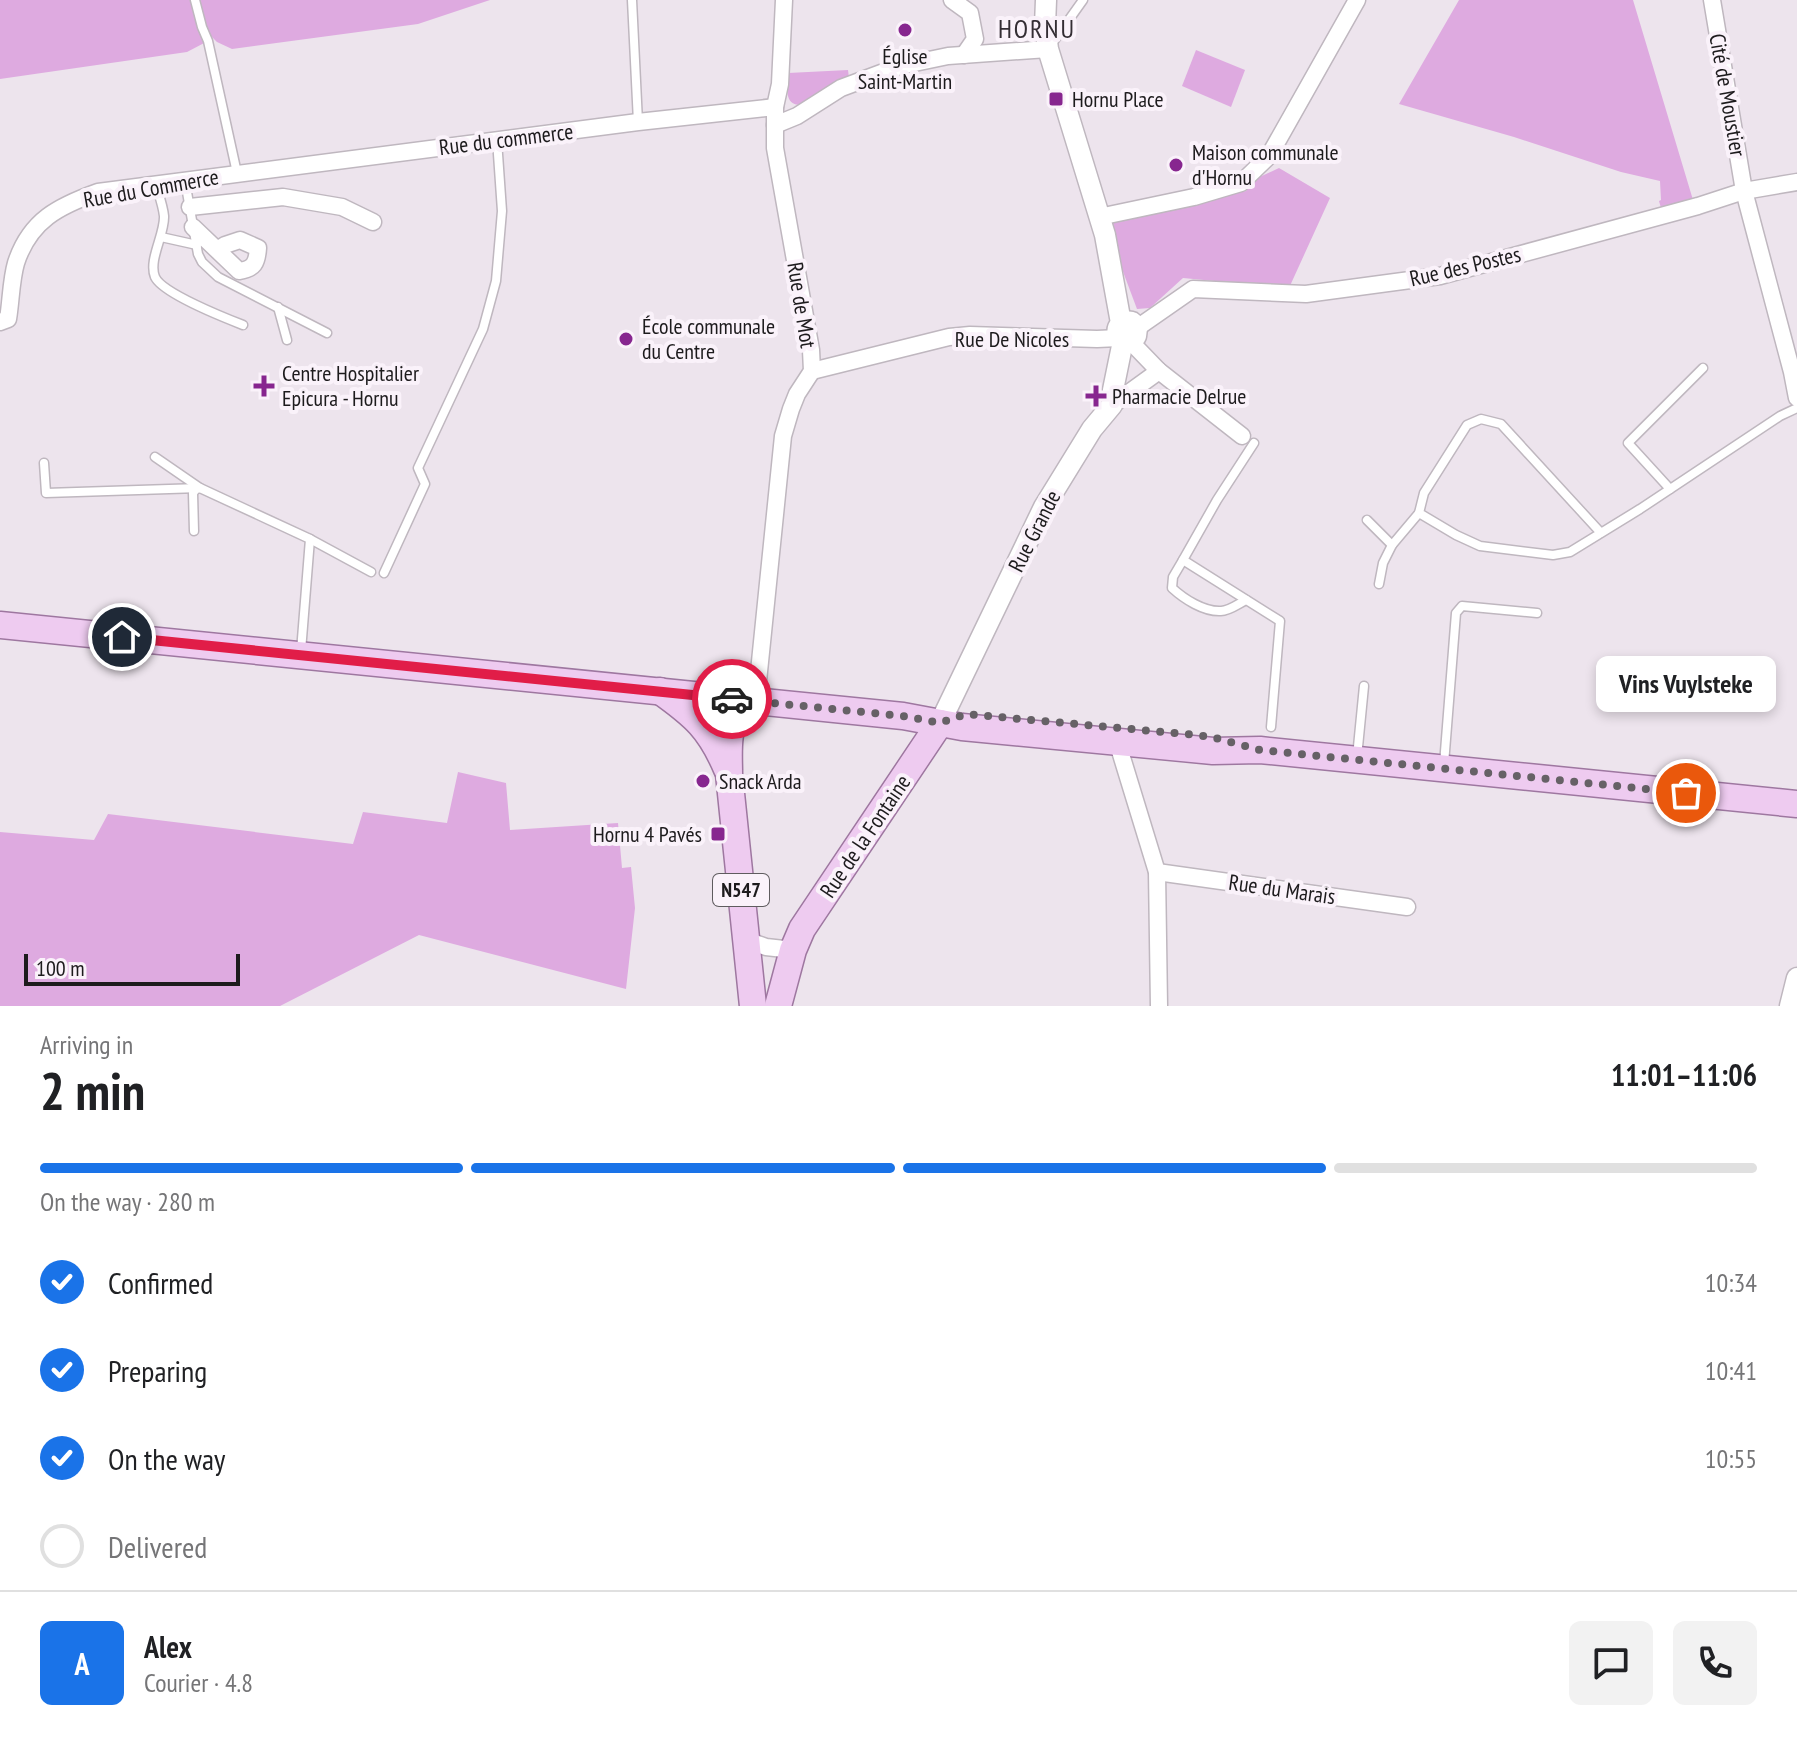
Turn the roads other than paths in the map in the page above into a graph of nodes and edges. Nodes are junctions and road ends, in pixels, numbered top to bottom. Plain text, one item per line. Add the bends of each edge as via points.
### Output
1 (195, 0) edge
2 (632, 0) edge
3 (784, 0) edge
4 (952, 0) edge
5 (1046, 0) edge
6 (1083, 0) edge
7 (1357, 0) edge
8 (1712, 0) edge
9 (1048, 49) junction
10 (964, 55) junction
11 (775, 107) junction
12 (638, 122) junction
13 (775, 125) junction
14 (497, 140) junction
15 (237, 173) junction
16 (185, 180) junction
17 (1797, 182) edge
18 (155, 184) junction
19 (1744, 191) junction
20 (190, 207) junction
21 (1099, 217) junction
22 (373, 222) dead end
23 (193, 227) junction
24 (161, 237) junction
25 (197, 245) junction
26 (217, 250) dead end
27 (278, 307) junction
28 (0, 322) edge
29 (243, 325) dead end
30 (327, 333) dead end
31 (1126, 334) junction
32 (287, 340) dead end
33 (1703, 368) dead end
34 (812, 371) junction
35 (1159, 371) junction
36 (1797, 398) edge
37 (1112, 405) junction
38 (1797, 408) edge
39 (1248, 439) joint
40 (155, 457) dead end
41 (44, 463) dead end
42 (200, 488) junction
43 (1670, 489) junction
44 (1419, 513) junction
45 (1367, 520) dead end
46 (194, 531) dead end
47 (1601, 533) junction
48 (310, 539) junction
49 (1392, 545) junction
50 (1183, 560) junction
51 (371, 572) dead end
52 (384, 573) dead end
53 (1379, 584) dead end
54 (1246, 600) junction
55 (1537, 613) dead end
56 (0, 625) edge
57 (300, 655) junction
58 (1364, 686) dead end
59 (660, 691) junction
60 (756, 701) junction
61 (940, 723) junction
62 (1180, 734) junction
63 (1266, 739) junction
64 (1119, 742) junction
65 (1357, 760) junction
66 (1444, 769) junction
67 (729, 774) junction
68 (1797, 804) edge
69 (1157, 872) junction
70 (1407, 907) dead end
71 (746, 940) junction
72 (793, 950) junction
73 (1797, 978) edge
74 (753, 1006) edge
75 (778, 1006) edge
76 (1159, 1006) edge
77 (1790, 1006) edge

1 - 15 lane
2 - 12 lane
3 - 11 street, Rue de Mot
4 - 10 street via 970,13 975,39
5 - 9 street, Rue Grande
6 - 9 lane
7 - 21 street via 1269,156 1241,183
8 - 19 street, Cité de Moustier
9 - 10 street
9 - 21 street, Rue Grande
10 - 13 street via 900,66 841,88
11 - 12 street, Rue du commerce
11 - 13 street, Rue de Mot
12 - 14 street, Rue du commerce
13 - 34 street, Rue de Mot
14 - 15 street, Rue du commerce
14 - 52 lane via 502,211 496,281 483,329 418,468 425,484
15 - 16 street, Rue du Commerce
16 - 18 street, Rue du Commerce
16 - 20 lane
17 - 19 street, Rue des Postes
18 - 24 lane via 164,217
18 - 28 street, Rue du Commerce via 98,192 65,204 37,224 16,263 8,319
19 - 31 street, Rue des Postes via 1440,276 1306,294 1193,289
19 - 36 street, Cité de Moustier
20 - 22 street via 283,197 342,207
20 - 23 lane
21 - 31 street, Rue Grande
23 - 25 lane
23 - 26 street
24 - 25 lane
24 - 29 lane via 155,278 165,288
25 - 27 lane via 202,262 218,277
27 - 30 lane
27 - 32 lane
31 - 34 street, Rue De Nicoles via 1097,339 949,337
31 - 35 street
31 - 37 street, Rue Grande
33 - 43 lane via 1628,443
34 - 60 street, Rue de Mot via 797,394 783,436
35 - 37 street
35 - 39 street
37 - 61 street, Rue Grande via 1044,507
38 - 43 lane
39 - 50 lane
40 - 42 lane
41 - 42 lane via 46,493
42 - 46 lane via 193,493
42 - 48 lane
43 - 47 lane
44 - 47 lane via 1480,546 1553,555 1570,552
44 - 47 lane via 1424,493 1467,425 1481,419 1501,424
44 - 49 lane
45 - 49 lane
48 - 51 lane
48 - 57 lane
49 - 53 lane
50 - 54 lane
50 - 54 lane via 1173,577 1172,588 1179,594 1223,612
54 - 63 lane via 1280,621
55 - 66 lane via 1462,606 1456,613
56 - 57 main road
57 - 59 main road
58 - 65 lane
59 - 60 main road
59 - 67 main road via 703,725
60 - 61 main road
60 - 67 main road via 733,725
61 - 62 main road via 966,714
61 - 64 main road
61 - 72 main road, Rue de la Fontaine
62 - 63 main road
62 - 64 street
63 - 64 main road via 1213,751
63 - 65 main road
64 - 69 street
65 - 66 main road
66 - 68 main road
67 - 71 main road, N547
69 - 70 street, Rue du Marais
69 - 76 street
71 - 72 street
71 - 74 main road, N547
72 - 75 main road, Rue de la Fontaine
73 - 77 street

